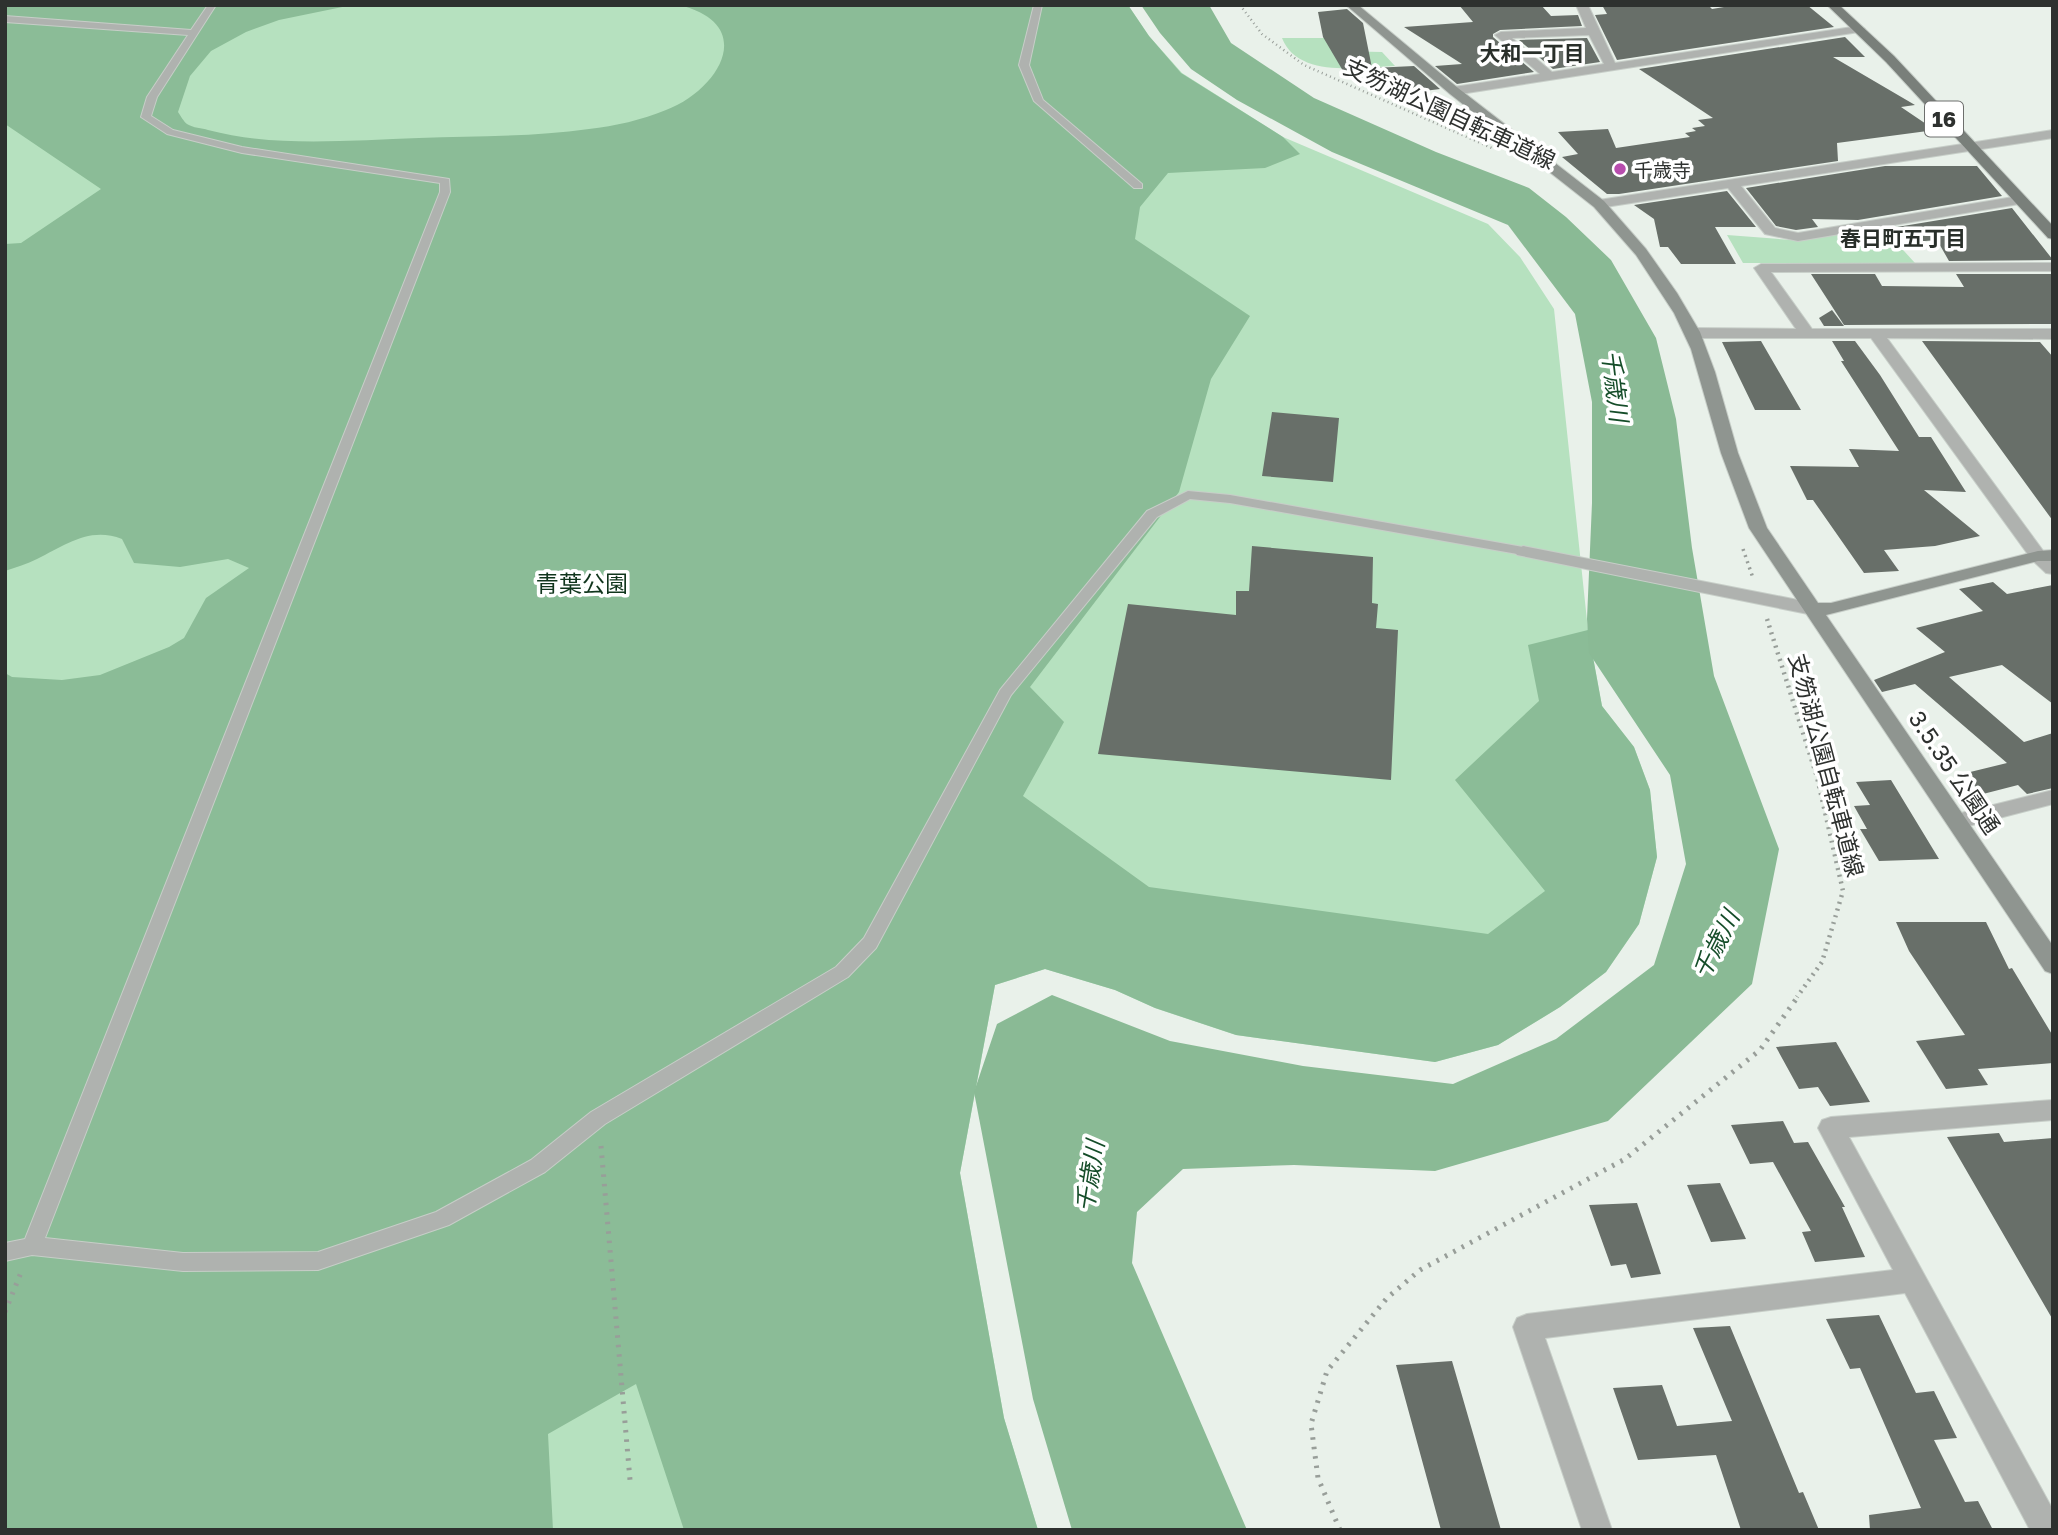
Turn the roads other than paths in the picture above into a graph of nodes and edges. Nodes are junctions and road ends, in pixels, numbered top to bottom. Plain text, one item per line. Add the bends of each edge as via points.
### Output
1 (212, 5) edge
2 (1038, 5) edge
3 (1351, 5) edge
4 (1583, 5) edge
5 (1832, 5) edge
6 (5, 19) edge
7 (1858, 29) junction
8 (1593, 31) junction
9 (193, 33) junction
10 (1613, 67) junction
11 (1550, 76) junction
12 (1454, 91) junction
13 (2053, 134) edge
14 (1968, 147) junction
15 (1732, 184) junction
16 (1139, 186) dead end
17 (2019, 200) junction
18 (1599, 204) junction
19 (2053, 235) edge
20 (2053, 267) edge
21 (1692, 333) junction
22 (1807, 333) junction
23 (1875, 333) junction
24 (2053, 334) edge
25 (1523, 551) joint
26 (2045, 556) edge
27 (2053, 569) edge
28 (1813, 609) junction
29 (2053, 796) edge
30 (1956, 821) junction
31 (2053, 965) edge
32 (2053, 1110) edge
33 (32, 1247) junction
34 (5, 1252) edge
35 (1912, 1280) junction
36 (1597, 1530) edge
37 (2047, 1530) edge

1 - 9 lane
2 - 16 lane via 1024,65 1039,101
3 - 12 street, 3.5.35 公園通
4 - 8 street
5 - 7 main road, 16
6 - 9 lane
7 - 10 street
7 - 14 main road, 16 via 1891,59
8 - 10 street
8 - 11 street via 1501,35
9 - 33 lane via 152,97 146,117 170,132 242,150 445,181 445,192
10 - 11 street
11 - 12 street
12 - 18 street, 3.5.35 公園通
13 - 14 street
14 - 15 street
14 - 17 main road, 16
15 - 17 street via 1770,231 1798,237
15 - 18 street
17 - 19 main road, 16
18 - 21 street, 3.5.35 公園通 via 1641,252
20 - 22 street via 1761,268
21 - 22 street
21 - 28 street, 3.5.35 公園通 via 1758,527
22 - 23 street
23 - 24 street
23 - 26 street
25 - 28 street
25 - 33 lane via 1188,495 1153,514 1005,693 870,943 842,972 598,1118 538,1166 442,1219 318,1261 183,1262
26 - 27 street
26 - 28 street
28 - 30 street, 3.5.35 公園通
29 - 30 street
30 - 31 street, 3.5.35 公園通
32 - 35 street via 1831,1128
33 - 34 lane
35 - 36 street via 1527,1327
35 - 37 street

